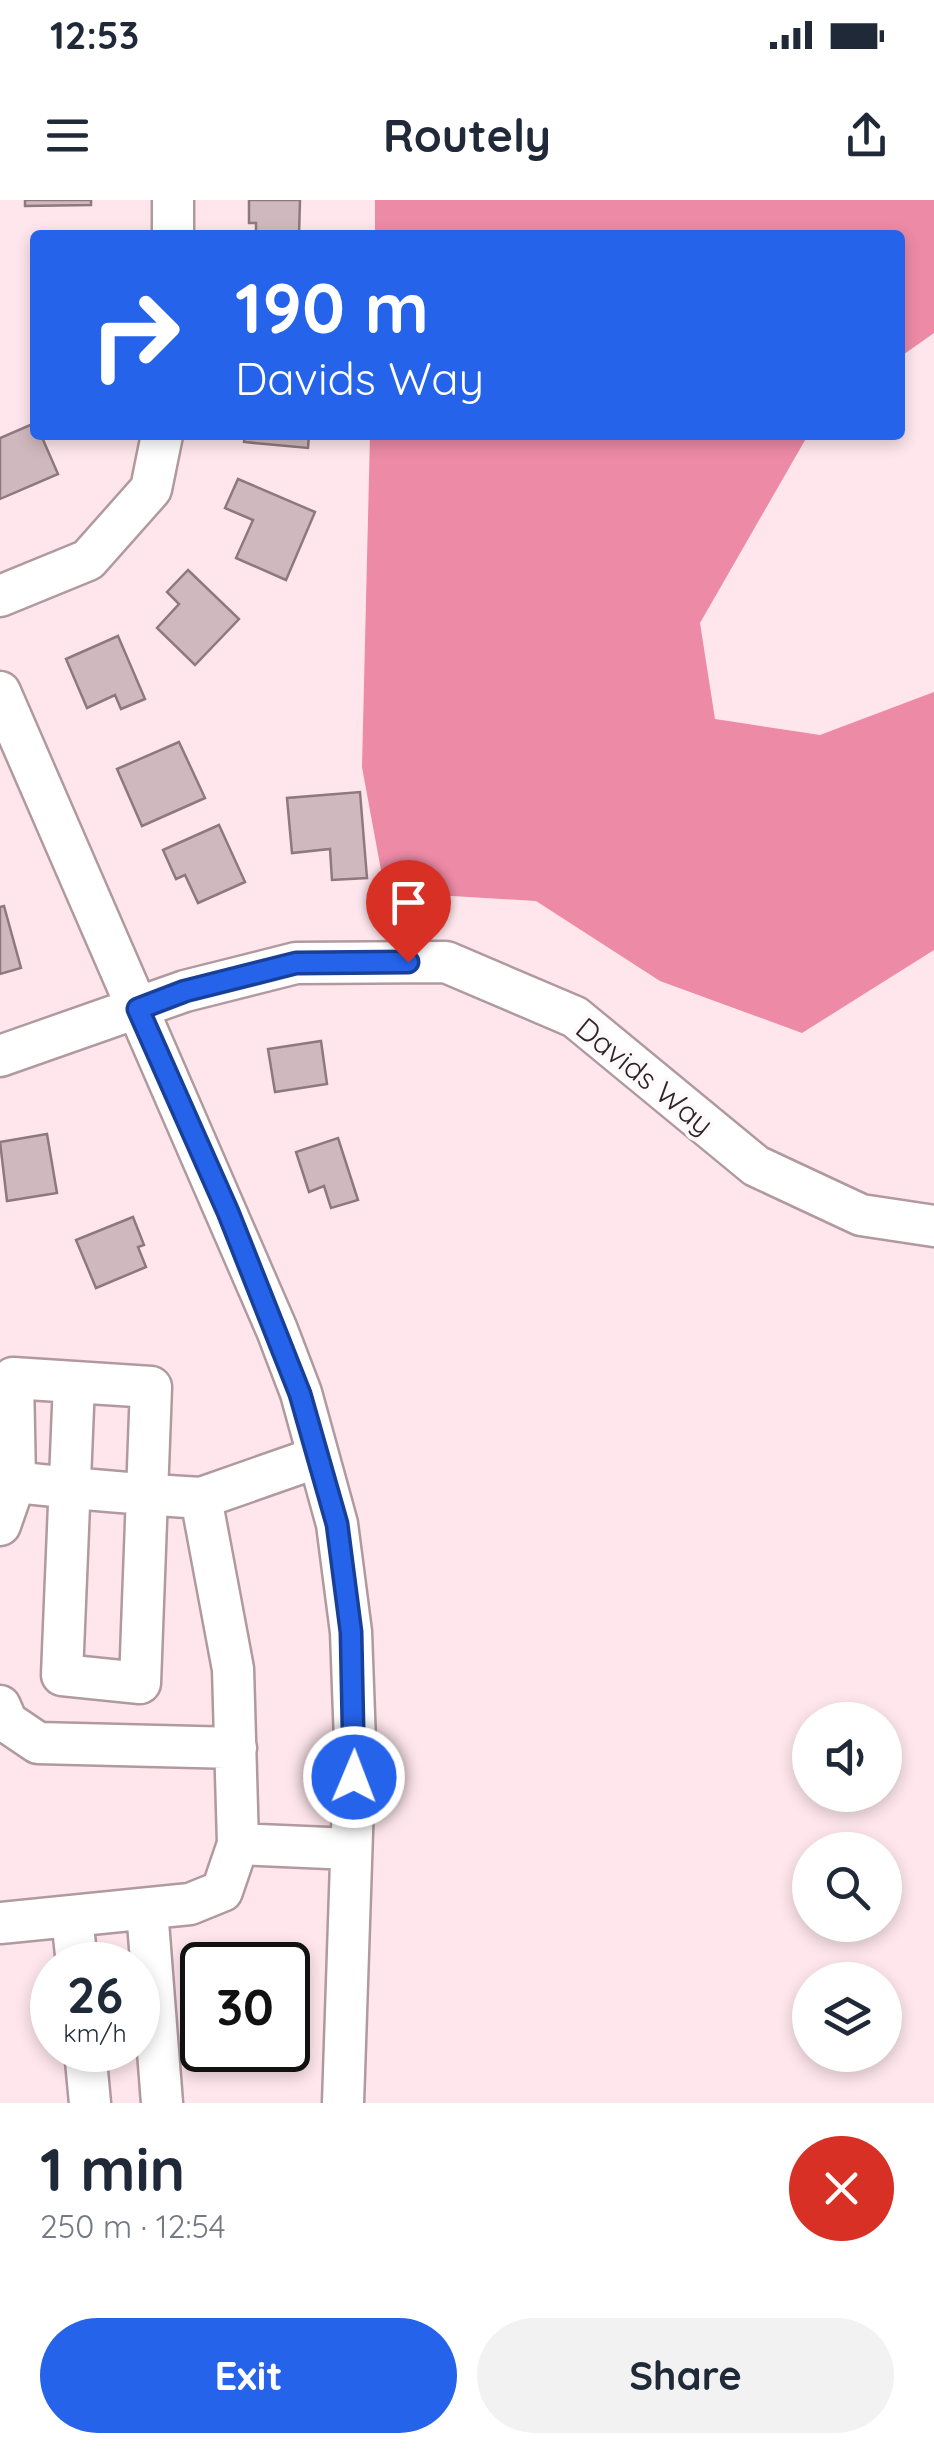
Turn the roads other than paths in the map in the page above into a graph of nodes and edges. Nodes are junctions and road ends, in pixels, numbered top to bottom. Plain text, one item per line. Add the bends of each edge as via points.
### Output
1 (173, 200) edge
2 (173, 230) edge
3 (161, 440) edge
4 (0, 596) edge
5 (0, 692) edge
6 (138, 1009) junction
7 (0, 1056) edge
8 (934, 1226) edge
9 (74, 1383) junction
10 (318, 1456) junction
11 (15, 1482) junction
12 (69, 1488) junction
13 (146, 1494) junction
14 (200, 1498) junction
15 (0, 1525) edge
16 (0, 1706) edge
17 (236, 1748) junction
18 (238, 1844) junction
19 (351, 1849) junction
20 (148, 1908) junction
21 (72, 1916) junction
22 (0, 1924) edge
23 (75, 1942) edge
24 (87, 2072) edge
25 (90, 2103) edge
26 (162, 2103) edge
27 (343, 2103) edge

1 - 2 street
3 - 4 street via 151,489 88,560
5 - 6 street
6 - 7 street, Davids Way
6 - 8 street, Davids Way via 296,963 446,962 575,1017 756,1166 861,1215
6 - 10 street via 277,1330
9 - 11 street via 12,1378
9 - 12 street
9 - 13 street via 151,1388
10 - 14 street
10 - 19 street via 337,1524 351,1632
11 - 12 street
11 - 15 street
12 - 13 street
12 - 13 street via 62,1675 140,1683
13 - 14 street
14 - 17 street via 233,1669
16 - 17 street via 7,1722 38,1743
17 - 18 street
18 - 19 street
18 - 20 street via 222,1891 190,1904
19 - 27 street
20 - 21 street
20 - 26 street
21 - 22 street
21 - 23 street
24 - 25 street

